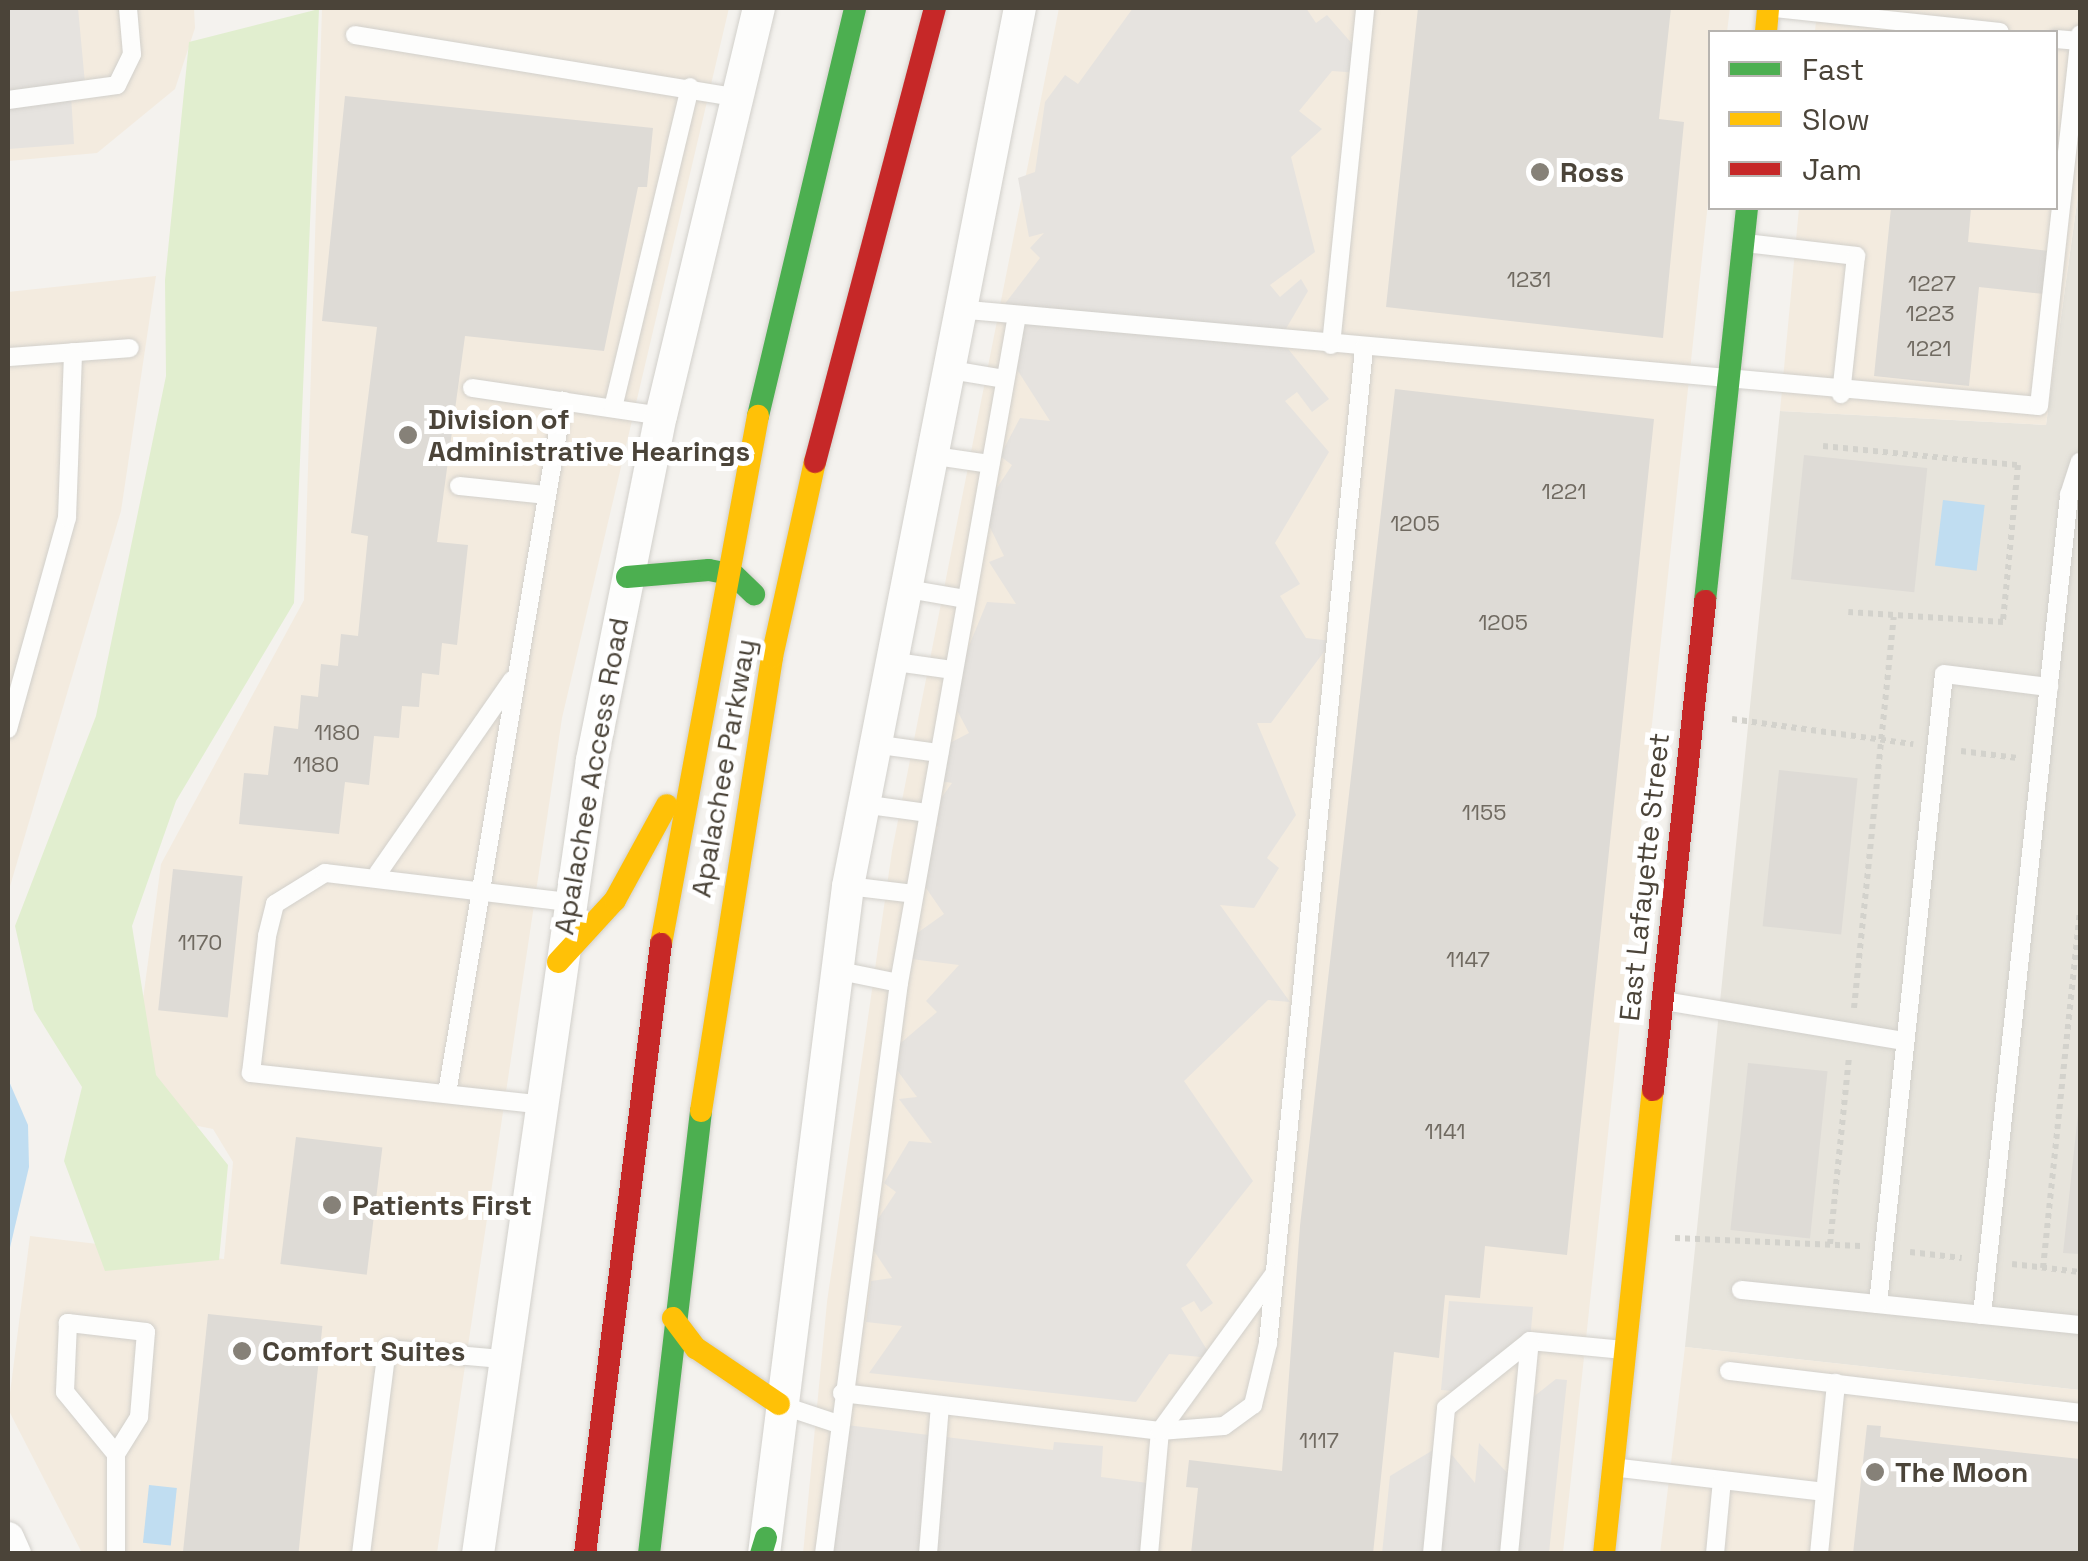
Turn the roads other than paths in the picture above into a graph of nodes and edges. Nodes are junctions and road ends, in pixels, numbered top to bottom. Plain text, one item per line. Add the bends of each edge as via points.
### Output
1 (128, 8) edge
2 (759, 8) edge
3 (854, 8) edge
4 (935, 8) edge
5 (1020, 8) edge
6 (1366, 8) edge
7 (1772, 8) edge
8 (1981, 30) edge
9 (355, 34) dead end
10 (2080, 38) edge
11 (690, 87) junction
12 (736, 97) junction
13 (8, 100) edge
14 (2058, 200) edge
15 (1747, 210) edge
16 (2057, 210) edge
17 (1743, 243) junction
18 (957, 310) junction
19 (1016, 315) junction
20 (1331, 345) junction
21 (130, 348) dead end
22 (1364, 348) junction
23 (73, 352) junction
24 (8, 357) edge
25 (944, 369) junction
26 (1005, 380) junction
27 (1728, 382) junction
28 (472, 388) dead end
29 (1842, 394) junction
30 (563, 401) junction
31 (613, 408) junction
32 (661, 416) junction
33 (928, 455) junction
34 (2080, 462) edge
35 (990, 464) junction
36 (458, 486) dead end
37 (546, 495) junction
38 (726, 572) junction
39 (626, 578) junction
40 (902, 588) junction
41 (966, 600) junction
42 (772, 657) junction
43 (889, 661) junction
44 (954, 670) junction
45 (515, 675) junction
46 (2050, 687) junction
47 (8, 728) edge
48 (696, 729) junction
49 (873, 744) junction
50 (939, 753) junction
51 (862, 804) junction
52 (928, 812) junction
53 (378, 873) junction
54 (477, 886) junction
55 (848, 886) junction
56 (914, 894) junction
57 (568, 902) junction
58 (558, 962) junction
59 (835, 970) junction
60 (899, 982) junction
61 (1661, 1000) junction
62 (1905, 1041) junction
63 (447, 1093) junction
64 (536, 1104) junction
65 (1274, 1274) junction
66 (1740, 1290) dead end
67 (1878, 1304) junction
68 (1982, 1314) junction
69 (673, 1318) junction
70 (2080, 1324) edge
71 (1530, 1341) junction
72 (1624, 1350) junction
73 (502, 1359) junction
74 (1729, 1371) dead end
75 (1836, 1384) junction
76 (842, 1394) junction
77 (779, 1404) junction
78 (940, 1405) junction
79 (2080, 1413) edge
80 (838, 1424) junction
81 (1160, 1431) junction
82 (116, 1454) junction
83 (1612, 1467) junction
84 (1722, 1480) junction
85 (1825, 1492) junction
86 (8, 1538) edge
87 (764, 1548) edge
88 (15, 1554) edge
89 (116, 1554) edge
90 (361, 1554) edge
91 (478, 1554) edge
92 (585, 1554) edge
93 (648, 1554) edge
94 (824, 1554) edge
95 (928, 1554) edge
96 (1149, 1554) edge
97 (1432, 1554) edge
98 (1509, 1554) edge
99 (1604, 1554) edge
100 (1715, 1554) edge
101 (1819, 1554) edge

1 - 13 lane via 132,54 118,85
2 - 12 street, Apalachee Access Road
3 - 38 main road, Apalachee Parkway
4 - 42 main road, Apalachee Parkway via 833,382
5 - 18 street
6 - 20 lane
7 - 8 lane
9 - 11 lane
10 - 14 lane
11 - 12 lane
11 - 31 lane
12 - 32 street, Apalachee Access Road
15 - 17 main road, East Lafayette Street
16 - 29 lane via 2039,406
17 - 27 main road, East Lafayette Street
17 - 29 lane via 1856,256
18 - 19 lane
18 - 25 street
19 - 20 lane
19 - 26 lane
20 - 22 lane
21 - 23 lane
22 - 27 lane
22 - 65 lane
23 - 24 lane
23 - 47 lane via 66,518
25 - 26 lane
25 - 33 street
26 - 35 lane
27 - 29 lane
27 - 61 main road, East Lafayette Street
28 - 30 lane
30 - 31 lane
30 - 37 lane
31 - 32 lane
32 - 39 street, Apalachee Access Road
33 - 35 lane
33 - 40 street
34 - 46 lane via 2069,495
35 - 41 lane
36 - 37 lane
37 - 45 lane
38 - 39 main road via 680,568
38 - 42 main road via 758,600
38 - 48 main road, Apalachee Parkway
39 - 57 street, Apalachee Access Road
40 - 41 lane
40 - 43 street
41 - 44 lane
42 - 69 main road, Apalachee Parkway
43 - 44 lane
43 - 49 street
44 - 50 lane
45 - 53 lane
45 - 54 lane
46 - 62 lane via 1944,674
46 - 68 lane
48 - 58 main road via 627,881
48 - 92 main road, Apalachee Parkway via 635,1104
49 - 50 lane
49 - 51 street
50 - 52 lane
51 - 52 lane
51 - 55 street
52 - 56 lane
53 - 54 lane
53 - 63 lane via 325,873 276,904 251,1073
54 - 57 lane
54 - 63 lane
55 - 56 lane
55 - 59 street
56 - 60 lane
57 - 58 street, Apalachee Access Road
58 - 64 street, Apalachee Access Road
59 - 60 lane
59 - 77 street
60 - 76 lane
61 - 62 lane
61 - 72 main road, East Lafayette Street
62 - 67 lane
63 - 64 lane
64 - 73 street, Apalachee Access Road
65 - 81 lane
65 - 81 lane via 1253,1404 1224,1426
66 - 67 lane
67 - 68 lane
68 - 70 lane
69 - 77 main road via 696,1348
69 - 93 main road, Apalachee Parkway
71 - 72 lane
71 - 97 lane via 1446,1408
71 - 98 lane
72 - 83 main road, East Lafayette Street
73 - 90 lane via 387,1348
73 - 91 street, Apalachee Access Road
74 - 75 lane
75 - 79 lane
75 - 85 lane
76 - 78 lane
76 - 80 lane
77 - 80 lane
77 - 87 street
78 - 81 lane
78 - 95 lane
80 - 94 lane
81 - 96 lane
82 - 82 lane via 64,1392 68,1322 146,1332 139,1417
82 - 89 lane
83 - 84 lane
83 - 99 main road, East Lafayette Street
84 - 85 lane
84 - 100 lane
85 - 101 lane
86 - 88 street

